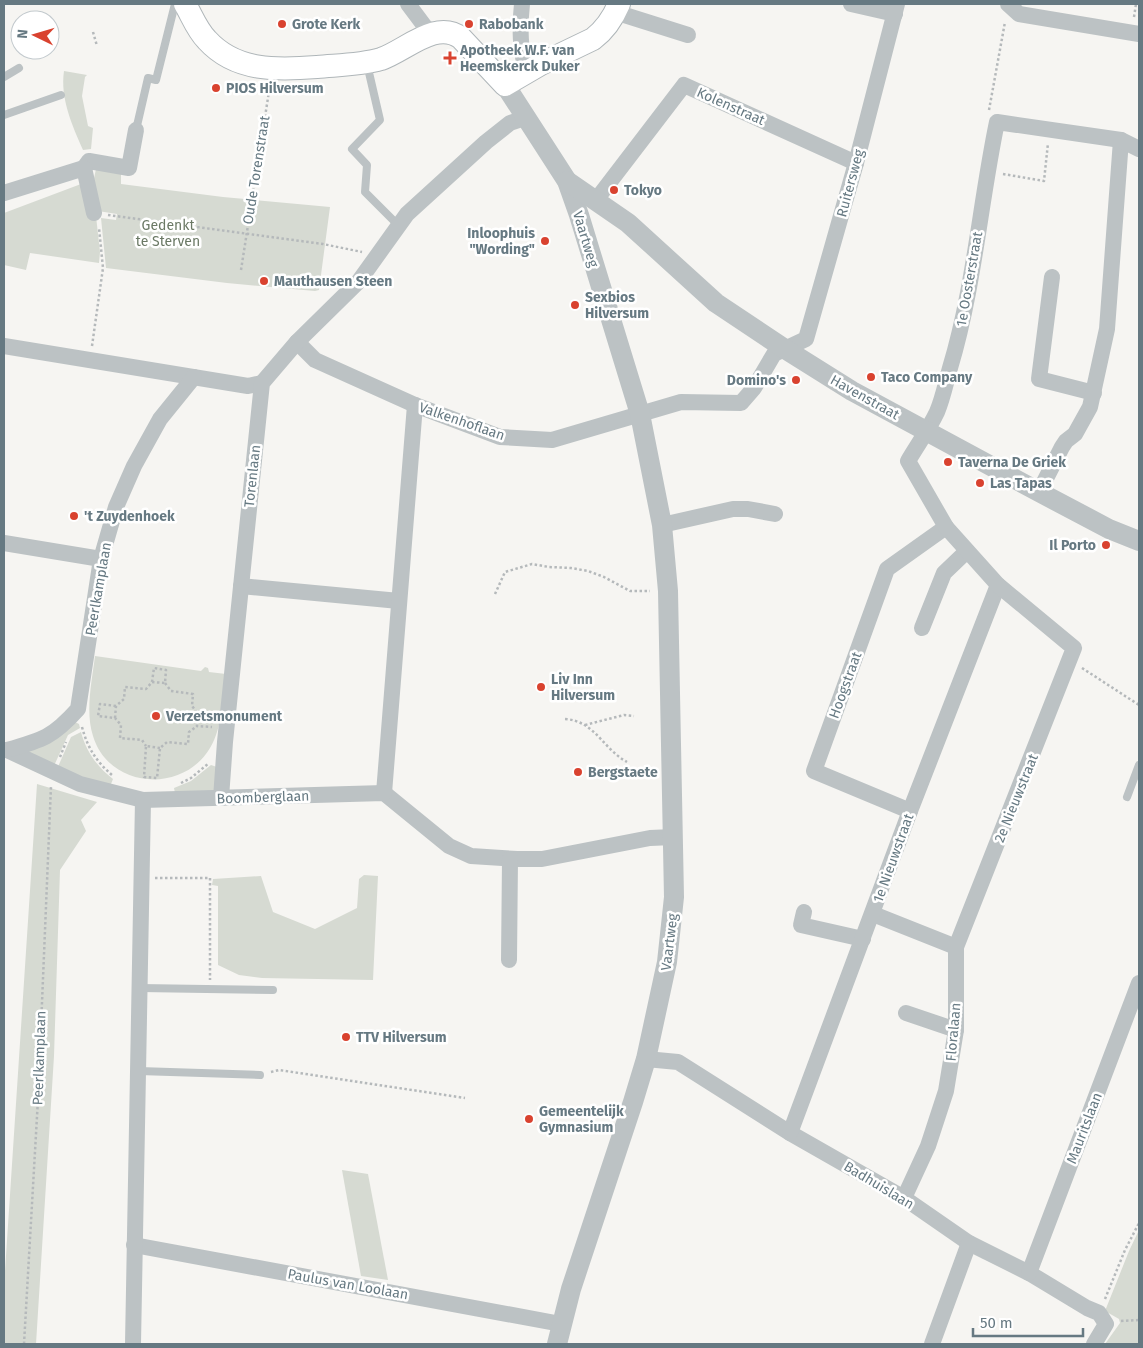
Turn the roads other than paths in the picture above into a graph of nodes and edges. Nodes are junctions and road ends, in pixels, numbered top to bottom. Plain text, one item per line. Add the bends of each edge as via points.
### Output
1 (175, 4) edge
2 (186, 4) edge
3 (408, 4) edge
4 (522, 4) edge
5 (851, 4) edge
6 (1008, 4) edge
7 (617, 8) edge
8 (896, 9) edge
9 (596, 25) dead end
10 (438, 32) junction
11 (1139, 34) edge
12 (688, 35) dead end
13 (552, 59) junction
14 (367, 62) junction
15 (19, 68) dead end
16 (528, 72) junction
17 (4, 77) edge
18 (505, 85) junction
19 (61, 95) dead end
20 (4, 115) edge
21 (525, 118) junction
22 (136, 130) joint
23 (1121, 140) junction
24 (1139, 149) edge
25 (856, 163) junction
26 (84, 168) junction
27 (568, 181) junction
28 (4, 193) edge
29 (598, 197) junction
30 (615, 215) junction
31 (100, 217) road end
32 (582, 225) junction
33 (399, 226) junction
34 (1052, 277) dead end
35 (297, 342) junction
36 (4, 346) edge
37 (781, 351) junction
38 (194, 377) junction
39 (262, 383) junction
40 (1094, 393) junction
41 (415, 405) junction
42 (640, 414) junction
43 (928, 431) junction
44 (1039, 492) junction
45 (775, 514) dead end
46 (662, 525) junction
47 (946, 527) junction
48 (1139, 541) edge
49 (4, 543) edge
50 (967, 551) junction
51 (102, 559) junction
52 (998, 585) junction
53 (241, 586) junction
54 (399, 601) junction
55 (922, 628) dead end
56 (5, 750) edge
57 (1139, 765) edge
58 (384, 792) junction
59 (221, 798) junction
60 (1127, 798) dead end
61 (143, 800) junction
62 (910, 811) junction
63 (673, 837) junction
64 (510, 859) junction
65 (804, 912) dead end
66 (873, 914) junction
67 (863, 939) junction
68 (956, 947) junction
69 (509, 960) dead end
70 (1139, 983) edge
71 (140, 988) junction
72 (273, 990) dead end
73 (906, 1013) dead end
74 (956, 1030) junction
75 (642, 1059) junction
76 (139, 1071) junction
77 (260, 1075) road end
78 (790, 1133) junction
79 (904, 1198) junction
80 (970, 1243) junction
81 (134, 1245) junction
82 (1029, 1273) junction
83 (561, 1324) junction
84 (133, 1344) edge
85 (556, 1344) edge
86 (932, 1344) edge
87 (1094, 1344) edge

1 - 22 lane via 156,80 148,78
2 - 14 main road via 205,38 215,48 247,65 295,68
3 - 10 street via 426,28
4 - 16 street via 524,65
5 - 8 street
6 - 11 street via 1020,14
7 - 12 street
7 - 13 main road via 600,34
8 - 25 street, Ruitersweg
9 - 13 lane via 590,32 559,48
10 - 14 main road via 383,58
10 - 18 main road via 448,32 461,38
13 - 16 main road
14 - 33 lane via 380,120 352,149 367,165 364,192
15 - 17 lane
16 - 18 main road
18 - 21 street, Vaartweg
19 - 20 lane
21 - 27 street, Vaartweg
21 - 33 street via 510,123 486,142 407,214
22 - 26 street via 129,168 89,161
23 - 24 street
23 - 40 street via 1107,328
23 - 43 street, 1e Oosterstraat via 997,122 965,310 938,410
25 - 29 street, Kolenstraat via 684,85
25 - 37 street, Ruitersweg via 806,339
26 - 28 street
26 - 31 street
27 - 29 street, Havenstraat
27 - 32 street, Vaartweg
29 - 30 street, Havenstraat
30 - 32 street
30 - 37 street, Havenstraat via 716,303
32 - 42 street, Vaartweg
33 - 35 street via 359,281
34 - 40 street via 1039,379
35 - 39 street
35 - 41 street, Valkenhoflaan via 315,360
36 - 38 street
37 - 42 street, Valkenhoflaan via 774,354 741,403 681,402
37 - 43 street, Havenstraat
38 - 39 street via 248,386
38 - 51 street, Peerlkamplaan via 160,419 134,466 116,507
39 - 53 street, Torenlaan
40 - 44 street via 1075,434 1062,447
41 - 42 street, Valkenhoflaan via 500,437 552,440
41 - 54 street
42 - 46 street, Vaartweg
43 - 44 street, Havenstraat
43 - 47 street, 1e Oosterstraat via 908,460 915,481
44 - 48 street, Havenstraat
45 - 46 street via 733,509
46 - 63 street, Vaartweg via 668,591
47 - 50 street
47 - 62 street, Hoogstraat via 887,569 814,772
49 - 51 street
50 - 52 street
50 - 55 street via 944,573
51 - 56 street, Peerlkamplaan via 78,709 64,725 43,740
52 - 62 street, 1e Nieuwstraat
52 - 68 street, 2e Nieuwstraat via 1072,654
53 - 54 street
53 - 59 street, Torenlaan
54 - 58 street
56 - 61 street, Boomberglaan via 80,784
57 - 60 lane
58 - 59 street, Boomberglaan
58 - 64 street via 449,846 471,856
59 - 61 street, Boomberglaan
61 - 71 street
62 - 66 street, 1e Nieuwstraat
63 - 64 street via 650,838 542,859
63 - 75 street, Vaartweg via 674,897 670,944 663,986
64 - 69 street
65 - 67 street via 801,925
66 - 67 street, 1e Nieuwstraat
66 - 68 street
67 - 78 street, 1e Nieuwstraat
68 - 74 street, Floralaan
70 - 82 street, Mauritslaan
71 - 72 lane
71 - 76 street
73 - 74 street
74 - 79 street, Floralaan via 946,1091 928,1146
75 - 78 street, Badhuislaan via 678,1062
75 - 83 street, Vaartweg via 633,1102
76 - 77 lane
76 - 81 street
78 - 79 street, Badhuislaan
79 - 80 street, Badhuislaan
80 - 82 street, Badhuislaan
80 - 86 street
81 - 83 street, Paulus van Loolaan
81 - 84 street
82 - 87 street, Badhuislaan via 1108,1319
83 - 85 street, Vaartweg

